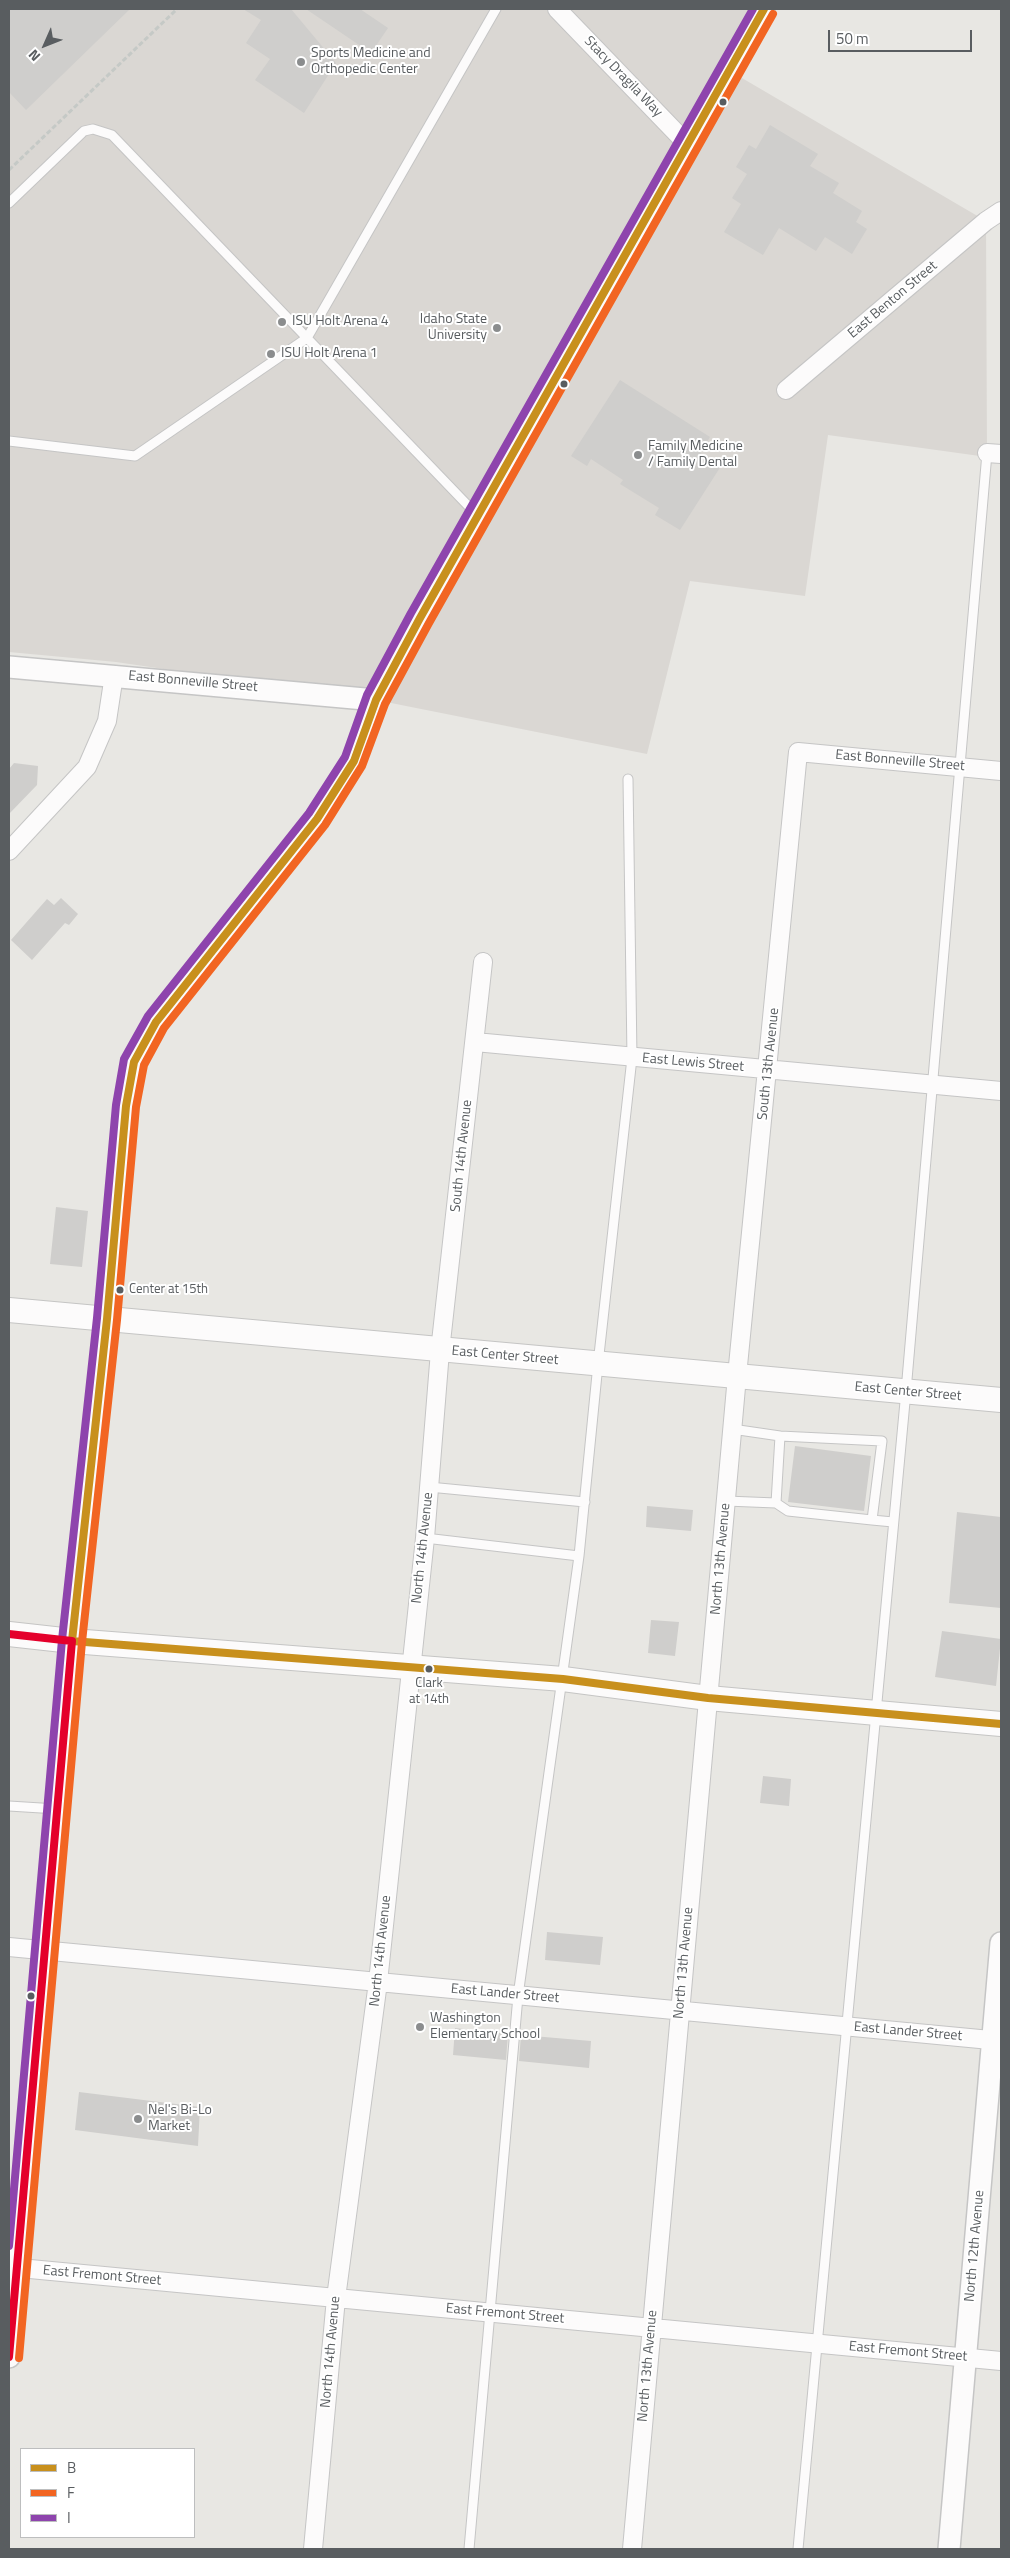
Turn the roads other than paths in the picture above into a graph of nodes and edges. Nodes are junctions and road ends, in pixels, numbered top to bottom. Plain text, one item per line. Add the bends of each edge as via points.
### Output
1 (496, 9) edge
2 (557, 9) edge
3 (764, 9) edge
4 (688, 146) junction
5 (9, 203) edge
6 (1001, 210) edge
7 (307, 338) junction
8 (786, 390) dead end
9 (9, 441) edge
10 (994, 454) edge
11 (477, 515) junction
12 (9, 666) edge
13 (114, 675) junction
14 (376, 700) junction
15 (798, 752) joint
16 (959, 767) junction
17 (1001, 771) edge
18 (628, 778) dead end
19 (9, 851) edge
20 (483, 962) dead end
21 (475, 1042) junction
22 (632, 1058) junction
23 (769, 1070) junction
24 (931, 1085) junction
25 (1001, 1091) edge
26 (9, 1310) edge
27 (108, 1319) junction
28 (440, 1351) junction
29 (598, 1364) junction
30 (737, 1376) junction
31 (906, 1391) junction
32 (1001, 1400) edge
33 (732, 1429) junction
34 (780, 1436) junction
35 (429, 1487) junction
36 (726, 1501) junction
37 (584, 1502) junction
38 (776, 1503) junction
39 (872, 1520) junction
40 (893, 1522) junction
41 (425, 1538) junction
42 (579, 1556) junction
43 (9, 1634) edge
44 (72, 1642) junction
45 (410, 1666) junction
46 (563, 1679) junction
47 (708, 1698) junction
48 (876, 1713) junction
49 (1001, 1724) edge
50 (9, 1806) edge
51 (57, 1809) junction
52 (1001, 1943) edge
53 (9, 1947) edge
54 (45, 1951) junction
55 (378, 1982) junction
56 (518, 1996) junction
57 (680, 2011) junction
58 (848, 2027) junction
59 (997, 2041) edge
60 (13, 2267) edge
61 (336, 2298) junction
62 (490, 2312) junction
63 (652, 2327) junction
64 (818, 2343) junction
65 (9, 2357) edge
66 (965, 2357) junction
67 (1001, 2360) edge
68 (312, 2549) edge
69 (469, 2549) edge
70 (632, 2549) edge
71 (798, 2549) edge
72 (949, 2549) edge

1 - 7 lane
2 - 4 street, Stacy Dragila Way
3 - 4 street
4 - 11 street
5 - 7 lane via 84,131 93,129 112,135
6 - 8 street, East Benton Street
7 - 9 lane via 135,456
7 - 11 lane
10 - 16 lane
11 - 14 street
12 - 13 street, East Bonneville Street
13 - 14 street, East Bonneville Street
13 - 19 street via 107,720 87,767
14 - 27 street via 354,762 317,819 156,1022 134,1062 126,1106
15 - 16 street, East Bonneville Street
15 - 23 street, South 13th Avenue
16 - 17 street, East Bonneville Street
16 - 24 lane
18 - 22 lane
20 - 21 street, South 14th Avenue
21 - 22 street, East Lewis Street
21 - 28 street, South 14th Avenue
22 - 23 street, East Lewis Street
22 - 29 lane
23 - 24 street, East Lewis Street
23 - 30 street, South 13th Avenue
24 - 25 street, East Lewis Street
24 - 31 lane
26 - 27 main road, East Center Street
27 - 28 main road, East Center Street
27 - 44 street
28 - 29 main road, East Center Street
28 - 35 street, North 14th Avenue
29 - 30 main road, East Center Street
29 - 37 lane
30 - 31 main road, East Center Street
30 - 33 street, North 13th Avenue
31 - 32 main road, East Center Street
31 - 40 lane
33 - 34 lane
33 - 36 street, North 13th Avenue
34 - 38 lane
34 - 39 lane via 882,1441
35 - 37 lane
35 - 41 street, North 14th Avenue
36 - 38 lane
36 - 47 street, North 13th Avenue
37 - 42 lane
38 - 39 lane via 788,1511
39 - 40 lane
40 - 48 lane
41 - 42 lane
41 - 45 street, North 14th Avenue
42 - 46 lane
43 - 44 main road
44 - 45 main road
44 - 51 street
45 - 46 main road
45 - 55 street, North 14th Avenue
46 - 47 main road
46 - 56 lane
47 - 48 main road
47 - 57 street, North 13th Avenue
48 - 49 main road
48 - 58 lane
50 - 51 lane
51 - 54 street
52 - 59 street, North 12th Avenue
53 - 54 street, East Lander Street
54 - 55 street, East Lander Street
54 - 60 street
55 - 56 street, East Lander Street
55 - 61 street, North 14th Avenue
56 - 57 street, East Lander Street
56 - 62 lane
57 - 58 street, East Lander Street
57 - 63 street, North 13th Avenue
58 - 59 street, East Lander Street
58 - 64 lane
59 - 66 street, North 12th Avenue
60 - 61 street, East Fremont Street
60 - 65 street
61 - 62 street, East Fremont Street
61 - 68 street, North 14th Avenue
62 - 63 street, East Fremont Street
62 - 69 lane
63 - 64 street, East Fremont Street
63 - 70 street, North 13th Avenue
64 - 66 street, East Fremont Street
64 - 71 lane
66 - 67 street, East Fremont Street
66 - 72 street, North 12th Avenue

